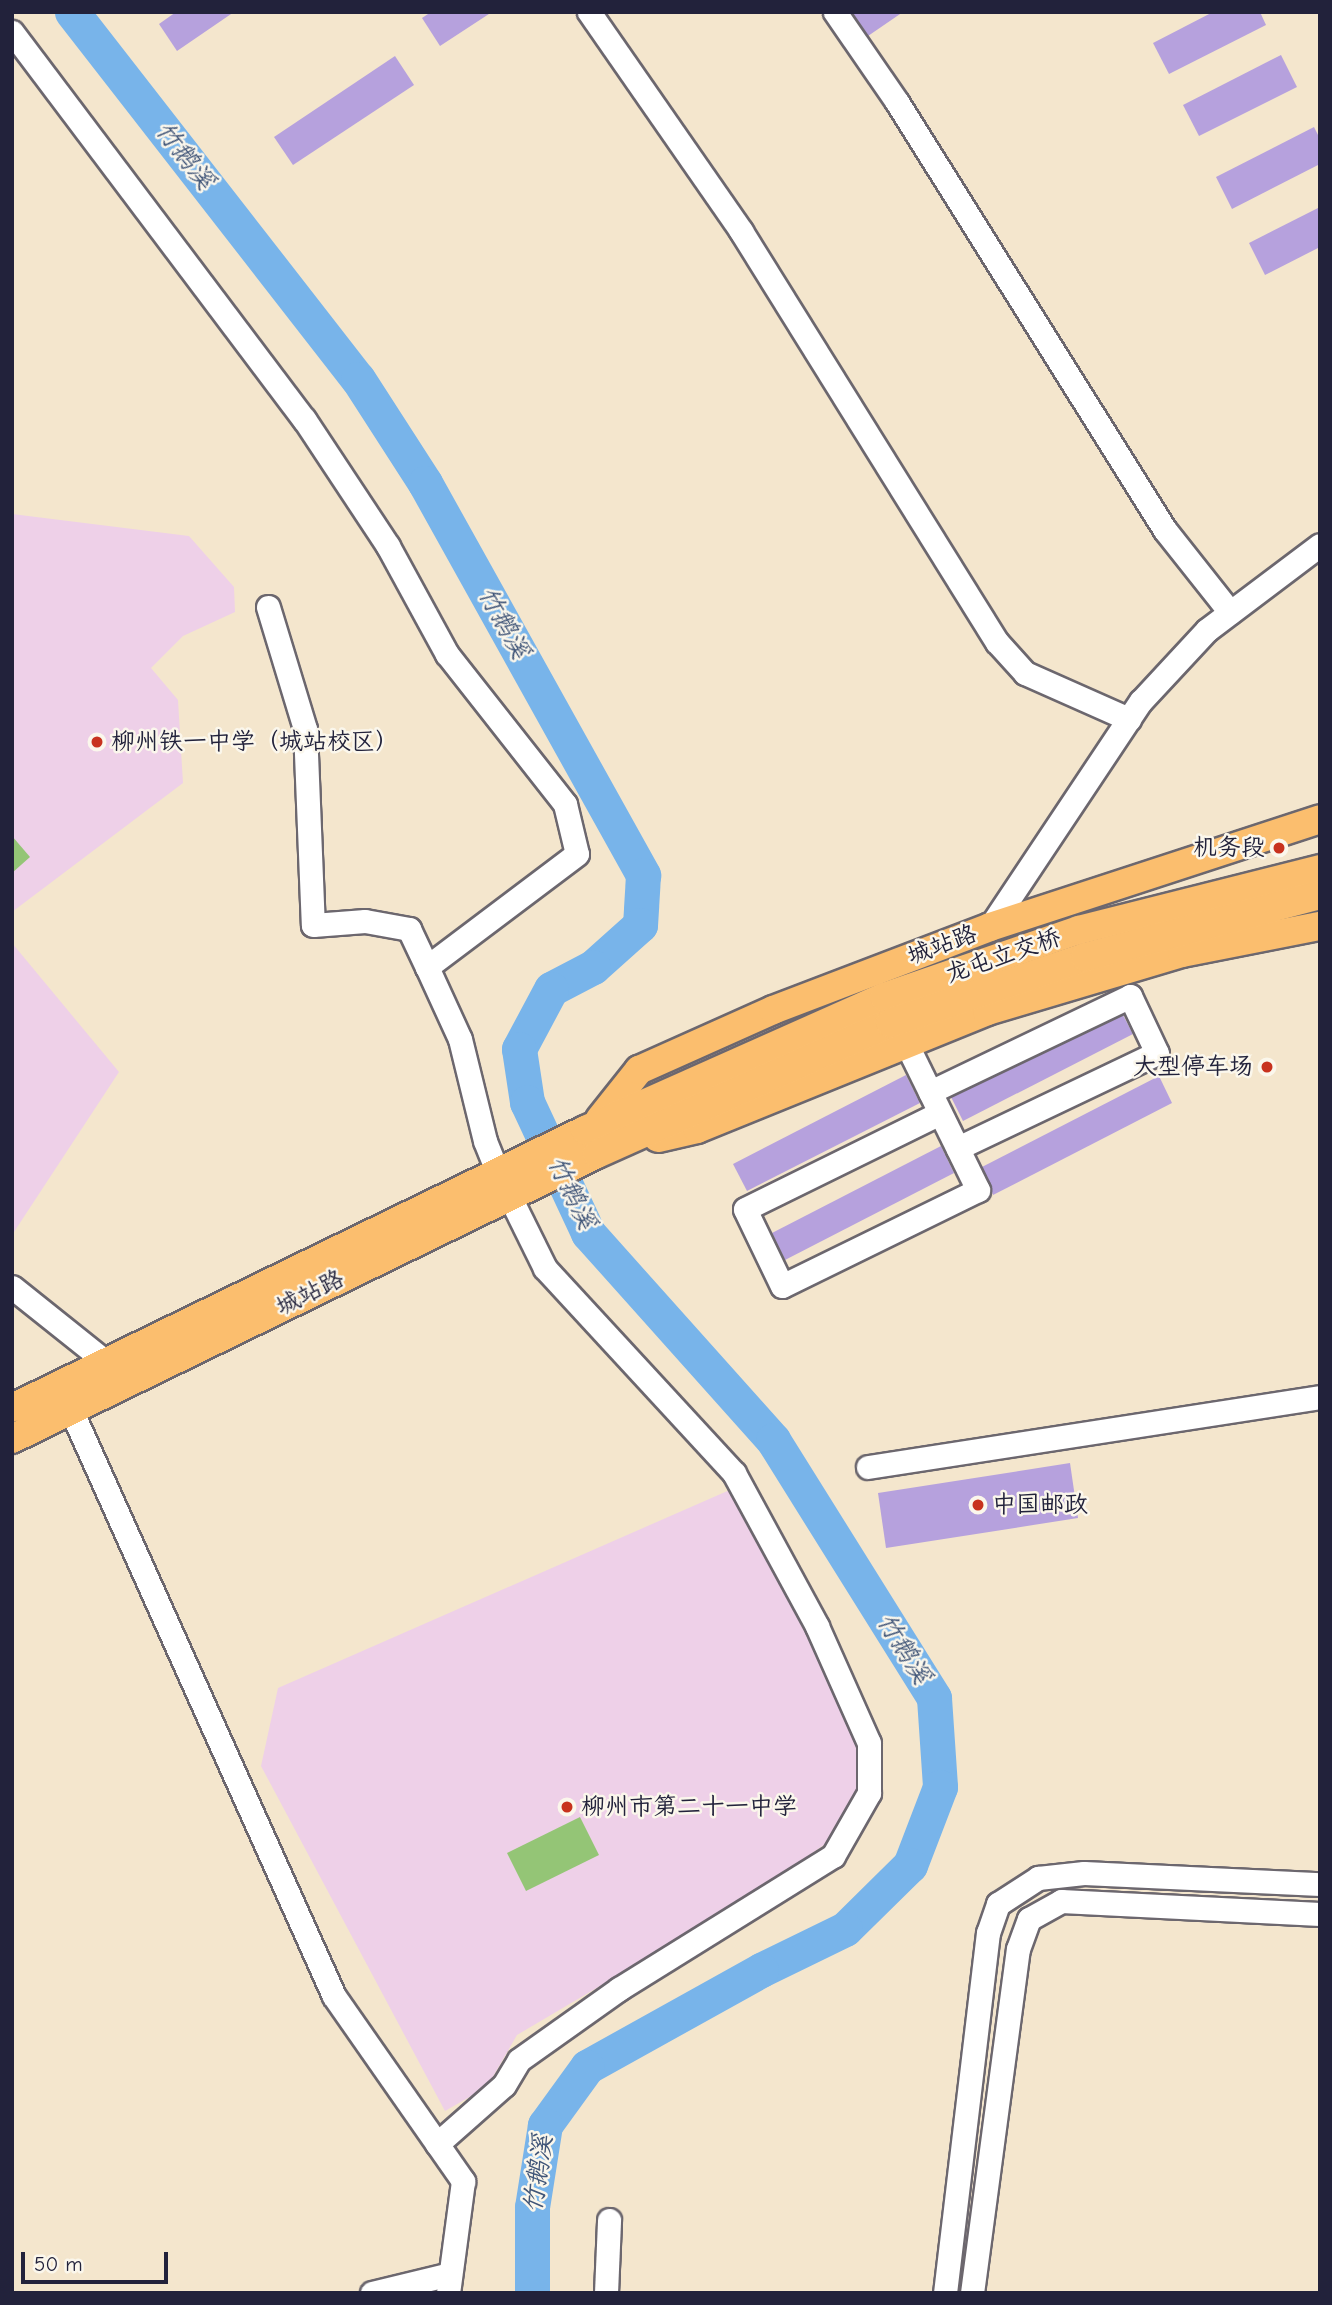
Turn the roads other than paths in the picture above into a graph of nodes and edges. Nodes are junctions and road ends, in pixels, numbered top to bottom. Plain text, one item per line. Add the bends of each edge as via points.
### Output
1 (589, 12) edge
2 (835, 12) edge
3 (12, 32) edge
4 (1320, 545) edge
5 (268, 607) dead end
6 (1230, 612) junction
7 (1129, 719) junction
8 (1320, 820) edge
9 (1320, 869) edge
10 (1320, 895) edge
11 (1320, 926) edge
12 (990, 928) junction
13 (426, 967) junction
14 (905, 1041) junction
15 (697, 1077) joint
16 (930, 1092) junction
17 (718, 1097) joint
18 (940, 1113) junction
19 (596, 1139) junction
20 (958, 1148) junction
21 (511, 1180) junction
22 (12, 1287) edge
23 (113, 1374) junction
24 (1320, 1397) edge
25 (12, 1408) edge
26 (71, 1410) junction
27 (12, 1439) edge
28 (868, 1467) dead end
29 (1320, 1884) edge
30 (1320, 1914) edge
31 (437, 2144) junction
32 (609, 2220) dead end
33 (449, 2283) edge
34 (372, 2293) edge
35 (606, 2293) edge
36 (945, 2293) edge
37 (972, 2293) edge

1 - 7 street via 741,231 997,642 1025,673
2 - 6 street via 904,113 1165,530
3 - 13 street via 304,419 388,546 447,654 565,804 577,854
4 - 6 street
5 - 13 street via 305,729 313,837 313,925 365,921 409,929
6 - 7 street via 1207,630
7 - 12 street
8 - 12 main road, 城站路
9 - 15 main road, 龙屯立交桥 via 1079,930 884,997
10 - 17 main road, 龙屯立交桥 via 1085,957 890,1023
11 - 14 main road, 城站路 via 1182,953 1097,976
12 - 19 main road, 城站路 via 773,1010 639,1070
13 - 21 street via 460,1039 485,1141
14 - 16 street
14 - 19 main road, 城站路 via 697,1129
15 - 19 main road, 城站路
16 - 18 street
16 - 20 street via 1130,996 1157,1053
17 - 19 main road, 城站路
18 - 20 street
18 - 20 street via 745,1209 782,1286 978,1190
19 - 21 main road, 城站路
21 - 23 main road, 城站路
21 - 31 street via 545,1268 734,1473 817,1626 869,1743 869,1793 833,1856 619,1989 519,2060 504,2085
22 - 23 street
23 - 25 main road, 城站路
23 - 26 main road, 城站路
24 - 28 street
26 - 27 main road, 城站路
26 - 31 street via 334,1996
29 - 36 street via 1084,1873 1038,1878 998,1904 988,1933
30 - 37 street via 1061,1901 1029,1919 1018,1949
31 - 33 street via 463,2181
32 - 35 street
33 - 34 street

